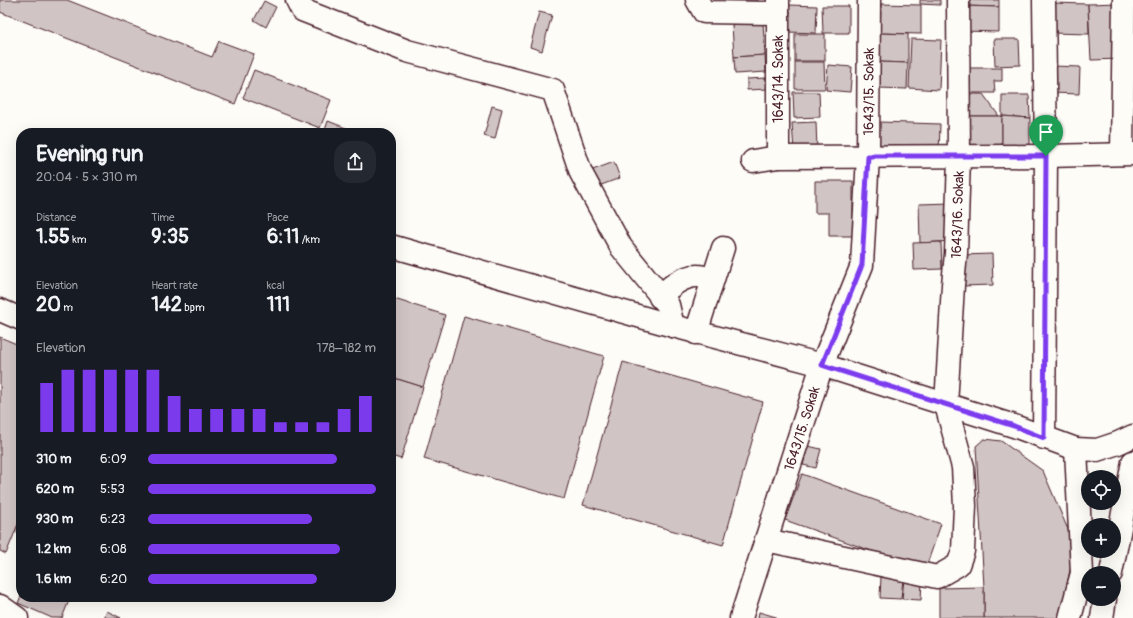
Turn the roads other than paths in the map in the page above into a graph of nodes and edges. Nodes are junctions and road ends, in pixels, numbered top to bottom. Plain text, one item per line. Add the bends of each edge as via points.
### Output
1 (297, 0) edge
2 (697, 0) edge
3 (869, 0) edge
4 (958, 0) edge
5 (1044, 0) edge
6 (1124, 0) edge
7 (778, 6) edge
8 (1128, 154) edge
9 (868, 156) junction
10 (1046, 156) junction
11 (778, 157) junction
12 (959, 157) junction
13 (753, 161) dead end
14 (396, 247) edge
15 (723, 248) dead end
16 (714, 278) junction
17 (660, 297) junction
18 (0, 310) edge
19 (16, 317) edge
20 (673, 326) junction
21 (696, 333) junction
22 (822, 365) junction
23 (946, 405) junction
24 (1133, 436) edge
25 (1044, 438) junction
26 (1076, 449) junction
27 (1133, 462) edge
28 (766, 540) junction
29 (1111, 566) edge
30 (0, 606) edge
31 (1104, 606) edge
32 (18, 618) edge
33 (741, 618) edge
34 (1070, 618) edge
35 (1102, 618) edge

1 - 17 street via 302,10 407,51 554,90 581,173 621,247
2 - 7 street via 704,12
3 - 9 street, 1643/15. Sokak
4 - 12 street, 1643/16. Sokak
5 - 10 street
6 - 8 street
7 - 11 street, 1643/14. Sokak
8 - 10 street
9 - 11 street
9 - 12 street
9 - 22 street, 1643/15. Sokak via 862,265
10 - 12 street
10 - 25 street
11 - 13 street
12 - 23 street, 1643/16. Sokak via 956,253
14 - 20 street
15 - 16 street
16 - 17 street via 696,276 669,287
16 - 21 street
17 - 20 street via 668,305
18 - 19 street
20 - 21 street
21 - 22 street
22 - 23 street
22 - 28 street, 1643/15. Sokak
23 - 25 street
23 - 28 street, 1643/16. Sokak via 963,467 964,536 963,551 958,565 937,577
24 - 26 street via 1097,450
25 - 26 street
26 - 34 street via 1082,573
27 - 29 street
28 - 33 street, 1643/15. Sokak
30 - 32 street
31 - 35 street

